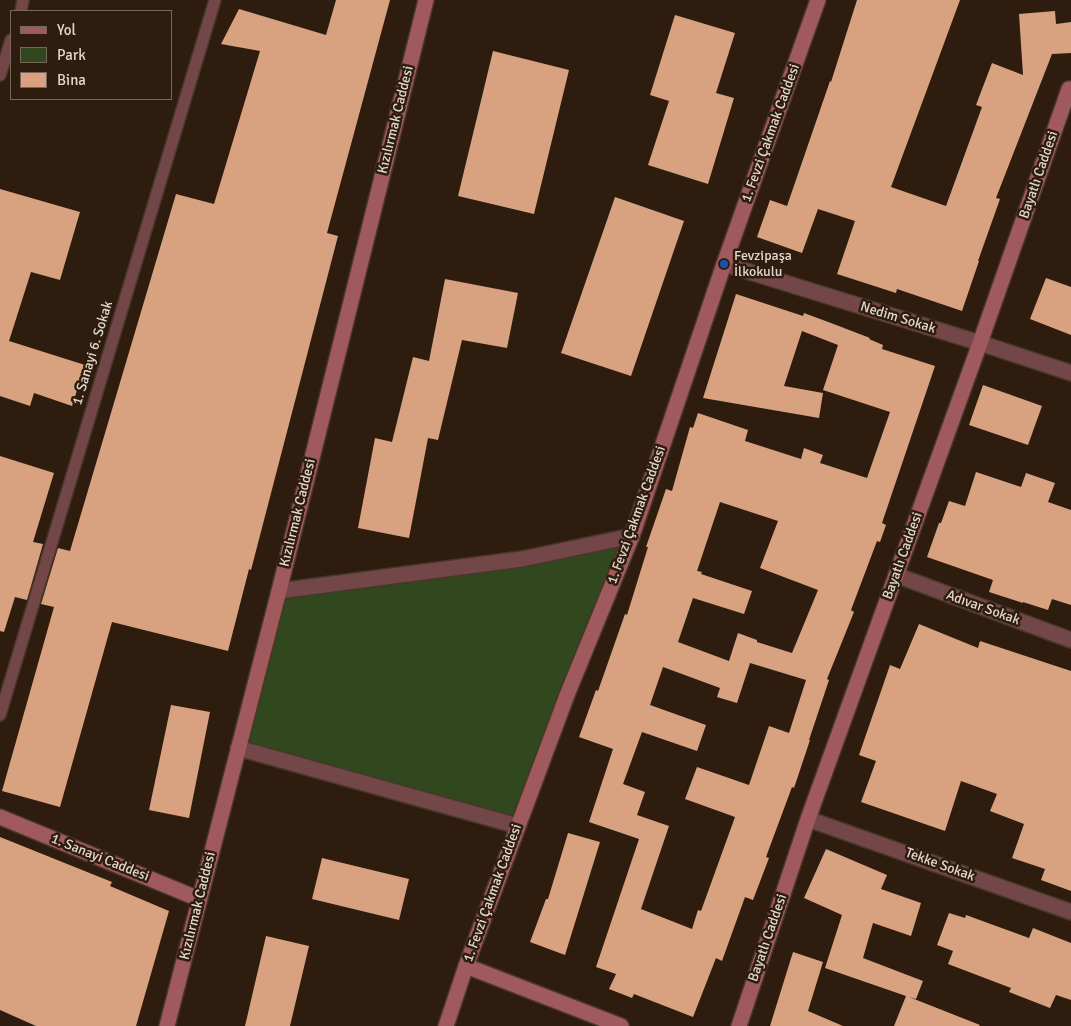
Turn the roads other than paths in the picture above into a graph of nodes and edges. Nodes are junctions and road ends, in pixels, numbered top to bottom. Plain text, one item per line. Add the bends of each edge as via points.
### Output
1 (215, 0) edge
2 (426, 0) edge
3 (818, 0) edge
4 (10, 43) edge
5 (0, 75) edge
6 (1071, 89) edge
7 (724, 264) junction
8 (980, 343) junction
9 (1071, 373) edge
10 (632, 536) junction
11 (896, 575) junction
12 (279, 591) junction
13 (1071, 640) edge
14 (0, 715) edge
15 (238, 748) junction
16 (0, 817) edge
17 (808, 818) junction
18 (518, 826) junction
19 (199, 899) junction
20 (1071, 912) edge
21 (466, 966) junction
22 (167, 1026) edge
23 (446, 1026) edge
24 (621, 1026) edge
25 (739, 1026) edge

1 - 14 lane, 1. Sanayi 6. Sokak
2 - 12 street, Kızılırmak Caddesi
3 - 7 street, 1. Fevzi Çakmak Caddesi
4 - 5 lane
6 - 8 street, Bayatlı Caddesi
7 - 8 street, Nedim Sokak
7 - 10 street, 1. Fevzi Çakmak Caddesi
8 - 9 street, Nedim Sokak
8 - 11 street, Bayatlı Caddesi
10 - 12 street via 522,559
10 - 18 street, 1. Fevzi Çakmak Caddesi via 566,694
11 - 13 street, Adıvar Sokak
11 - 17 street, Bayatlı Caddesi
12 - 15 street, Kızılırmak Caddesi
15 - 18 street
15 - 19 street, Kızılırmak Caddesi
16 - 19 street, 1. Sanayi Caddesi
17 - 20 street, Tekke Sokak
17 - 25 street, Bayatlı Caddesi
18 - 21 street, 1. Fevzi Çakmak Caddesi
19 - 22 street, Kızılırmak Caddesi
21 - 23 street, 1. Fevzi Çakmak Caddesi
21 - 24 street

